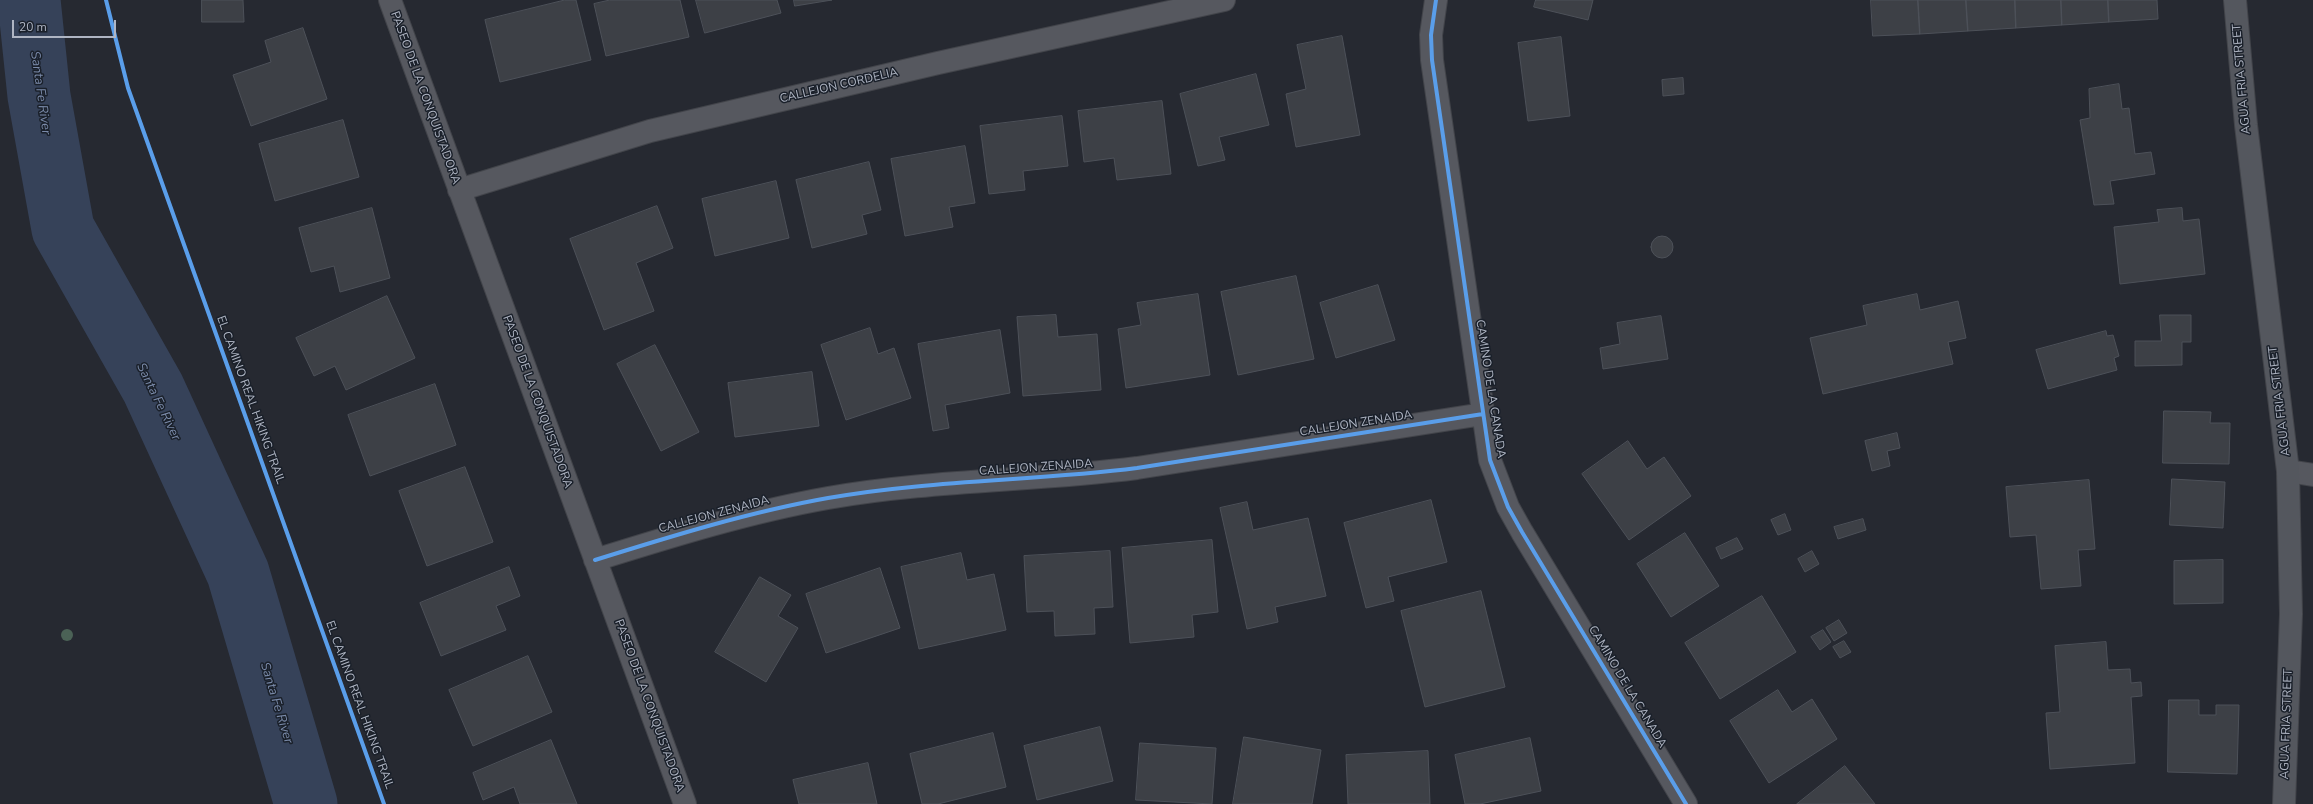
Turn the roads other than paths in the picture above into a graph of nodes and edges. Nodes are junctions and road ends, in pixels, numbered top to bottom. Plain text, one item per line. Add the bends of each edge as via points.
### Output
1 (390, 0) edge
2 (1224, 0) edge
3 (1436, 0) edge
4 (2235, 0) edge
5 (459, 190) junction
6 (1483, 414) junction
7 (2288, 472) junction
8 (2313, 475) edge
9 (595, 560) junction
10 (685, 804) edge
11 (1686, 804) edge
12 (2284, 804) edge

1 - 5 street, PASEO DE LA CONQUISTADORA
2 - 5 street, CALLEJON CORDELIA via 938,63 650,131
3 - 6 street, CAMINO DE LA CANADA via 1431,35 1432,60
4 - 7 street, AGUA FRIA STREET via 2246,125
5 - 9 street, PASEO DE LA CONQUISTADORA
6 - 9 street, CALLEJON ZENAIDA via 1130,469 908,488 828,498 738,517
6 - 11 street, CAMINO DE LA CANADA via 1490,460 1508,507
7 - 8 street
7 - 12 street, AGUA FRIA STREET via 2291,614
9 - 10 street, PASEO DE LA CONQUISTADORA

